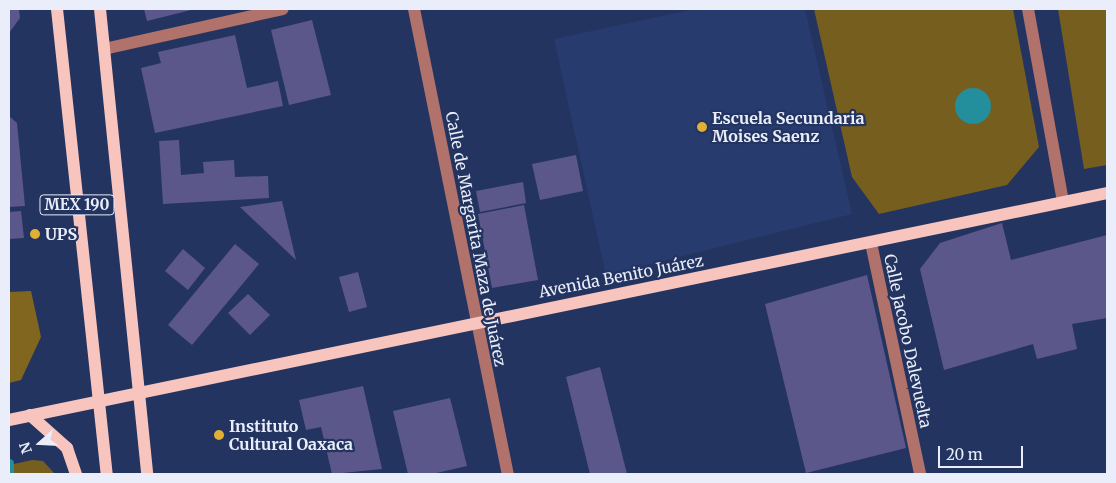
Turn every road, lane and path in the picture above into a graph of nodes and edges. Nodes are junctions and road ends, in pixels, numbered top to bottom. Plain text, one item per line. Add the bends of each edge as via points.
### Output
1 (57, 9) edge
2 (100, 9) edge
3 (283, 9) edge
4 (414, 9) edge
5 (1028, 9) edge
6 (104, 49) junction
7 (1107, 193) edge
8 (1063, 202) junction
9 (871, 243) junction
10 (474, 322) junction
11 (141, 392) junction
12 (98, 401) junction
13 (30, 415) junction
14 (9, 420) edge
15 (76, 474) edge
16 (107, 474) edge
17 (147, 474) edge
18 (508, 474) edge
19 (920, 474) edge

1 - 12 main road, MEX 190
2 - 6 main road, MEX 190
3 - 6 street
4 - 10 street, Calle de Margarita Maza de Juárez
5 - 8 street
6 - 11 main road, MEX 190
7 - 8 main road, Avenida Benito Juárez
8 - 9 main road, Avenida Benito Juárez
9 - 10 main road, Avenida Benito Juárez
9 - 19 street, Calle Jacobo Dalevuelta
10 - 11 main road, Avenida Benito Juárez
10 - 18 street, Calle de Margarita Maza de Juárez
11 - 12 main road, Avenida Benito Juárez
11 - 17 main road, MEX 190
12 - 13 main road, Avenida Benito Juárez
12 - 16 main road, MEX 190
13 - 14 main road, Avenida Benito Juárez
13 - 15 main road via 67,448

